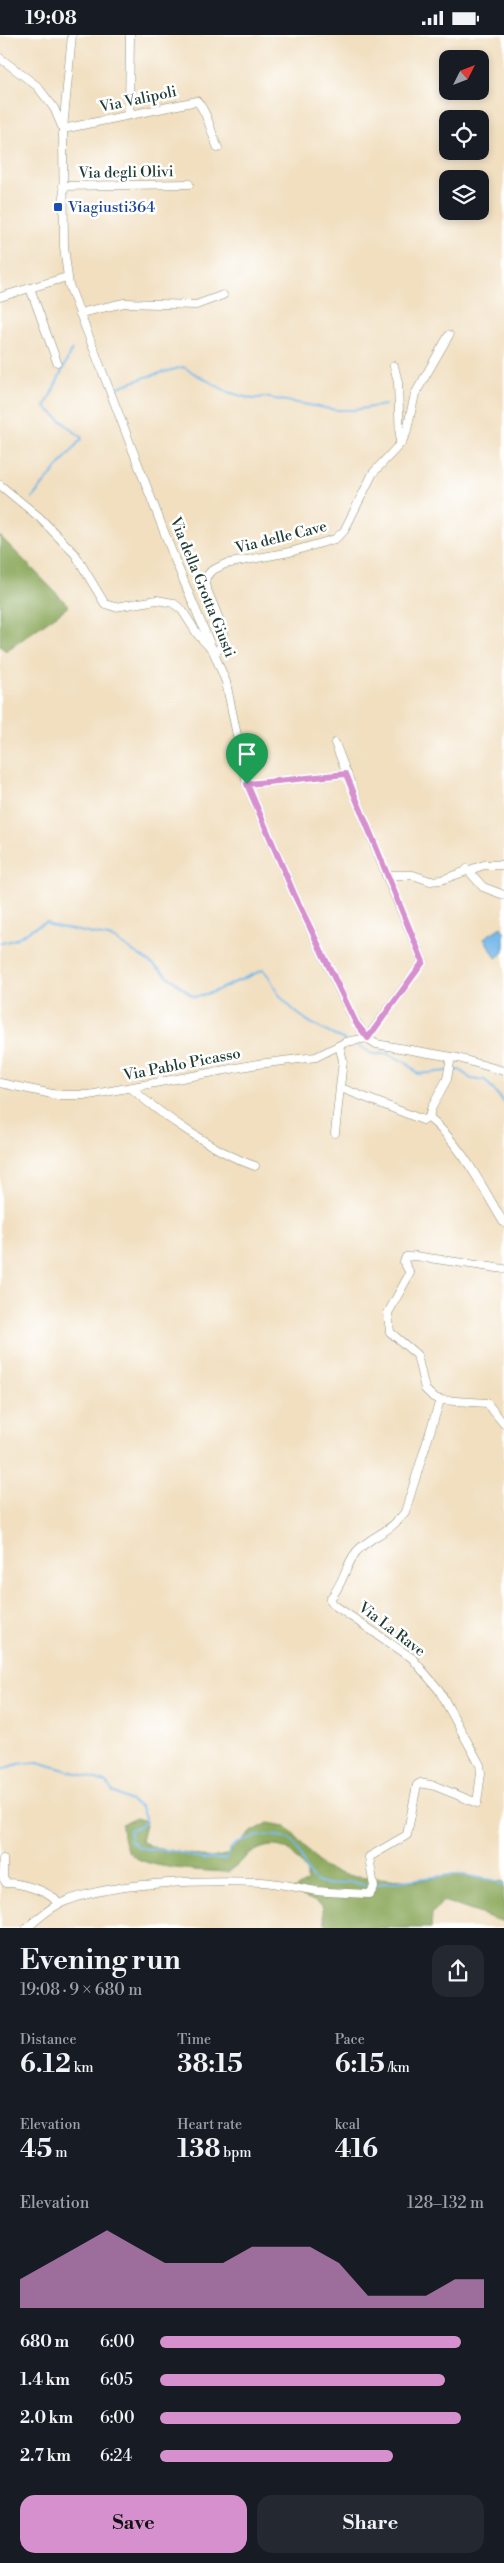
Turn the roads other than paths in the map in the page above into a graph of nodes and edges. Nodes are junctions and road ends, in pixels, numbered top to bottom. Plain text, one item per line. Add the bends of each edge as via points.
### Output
1 (72, 35) edge
2 (130, 35) edge
3 (0, 58) edge
4 (129, 114) junction
5 (63, 129) junction
6 (218, 148) dead end
7 (189, 184) dead end
8 (63, 187) junction
9 (67, 277) junction
10 (30, 288) junction
11 (223, 295) dead end
12 (0, 297) edge
13 (80, 313) junction
14 (449, 335) dead end
15 (57, 363) dead end
16 (394, 366) dead end
17 (400, 444) junction
18 (0, 485) edge
19 (215, 653) junction
20 (335, 743) dead end
21 (346, 774) junction
22 (247, 784) junction
23 (504, 865) edge
24 (467, 869) junction
25 (386, 875) junction
26 (504, 895) edge
27 (368, 1038) junction
28 (347, 1043) junction
29 (451, 1057) junction
30 (504, 1071) edge
31 (0, 1083) edge
32 (131, 1088) junction
33 (341, 1089) junction
34 (429, 1118) junction
35 (335, 1133) dead end
36 (255, 1166) dead end
37 (504, 1223) edge
38 (504, 1269) edge
39 (440, 1400) junction
40 (504, 1424) edge
41 (3, 1859) dead end
42 (58, 1905) junction
43 (27, 1928) edge

1 - 5 street
2 - 4 street
3 - 5 street, Via della Grotta Giusti via 37,86 54,108
4 - 5 street, Via Valipoli
4 - 6 street, Via Valipoli via 197,101
5 - 8 street, Via della Grotta Giusti
7 - 8 street, Via degli Olivi
8 - 9 street, Via della Grotta Giusti
9 - 10 street
9 - 13 street, Via della Grotta Giusti
10 - 12 street
10 - 15 street
11 - 13 street via 196,305 124,303
13 - 19 street, Via della Grotta Giusti via 175,560
14 - 17 street, Via delle Cave via 418,388 406,434
16 - 17 street via 398,382
17 - 19 street, Via delle Cave via 373,473 344,531 335,539 267,558 225,564 211,571 205,585 225,639
18 - 19 street via 39,517 75,555 105,604 115,607 157,600 173,603
19 - 22 street, Via della Grotta Giusti via 232,702
20 - 21 street
21 - 22 street
21 - 25 street
22 - 27 street, Via della Grotta Giusti via 294,894 356,1023
23 - 24 street
24 - 25 street via 430,881 413,875
24 - 26 street via 483,887
25 - 27 street via 423,962
27 - 28 street, Via Pablo Picasso
27 - 29 street via 376,1044
28 - 32 street, Via Pablo Picasso via 316,1057 258,1064
28 - 33 street
29 - 30 street
29 - 34 street via 447,1079
31 - 32 street, Via Pablo Picasso via 71,1096
32 - 36 street via 151,1107 236,1159
33 - 34 street via 423,1120
33 - 35 street
34 - 37 street via 468,1164
38 - 39 street via 414,1256 404,1259 411,1272 388,1313 390,1331 417,1355 425,1389
39 - 40 street via 487,1403
39 - 42 street, Via La Rave via 405,1512 394,1526 356,1552 340,1587 330,1599 334,1605 412,1658 430,1679 478,1760 481,1773 478,1802 435,1786 417,1785 407,1835 369,1857 374,1890 339,1893 260,1882 179,1883 123,1889
41 - 42 street via 4,1881 25,1885 55,1898
42 - 43 street, Via La Rave

